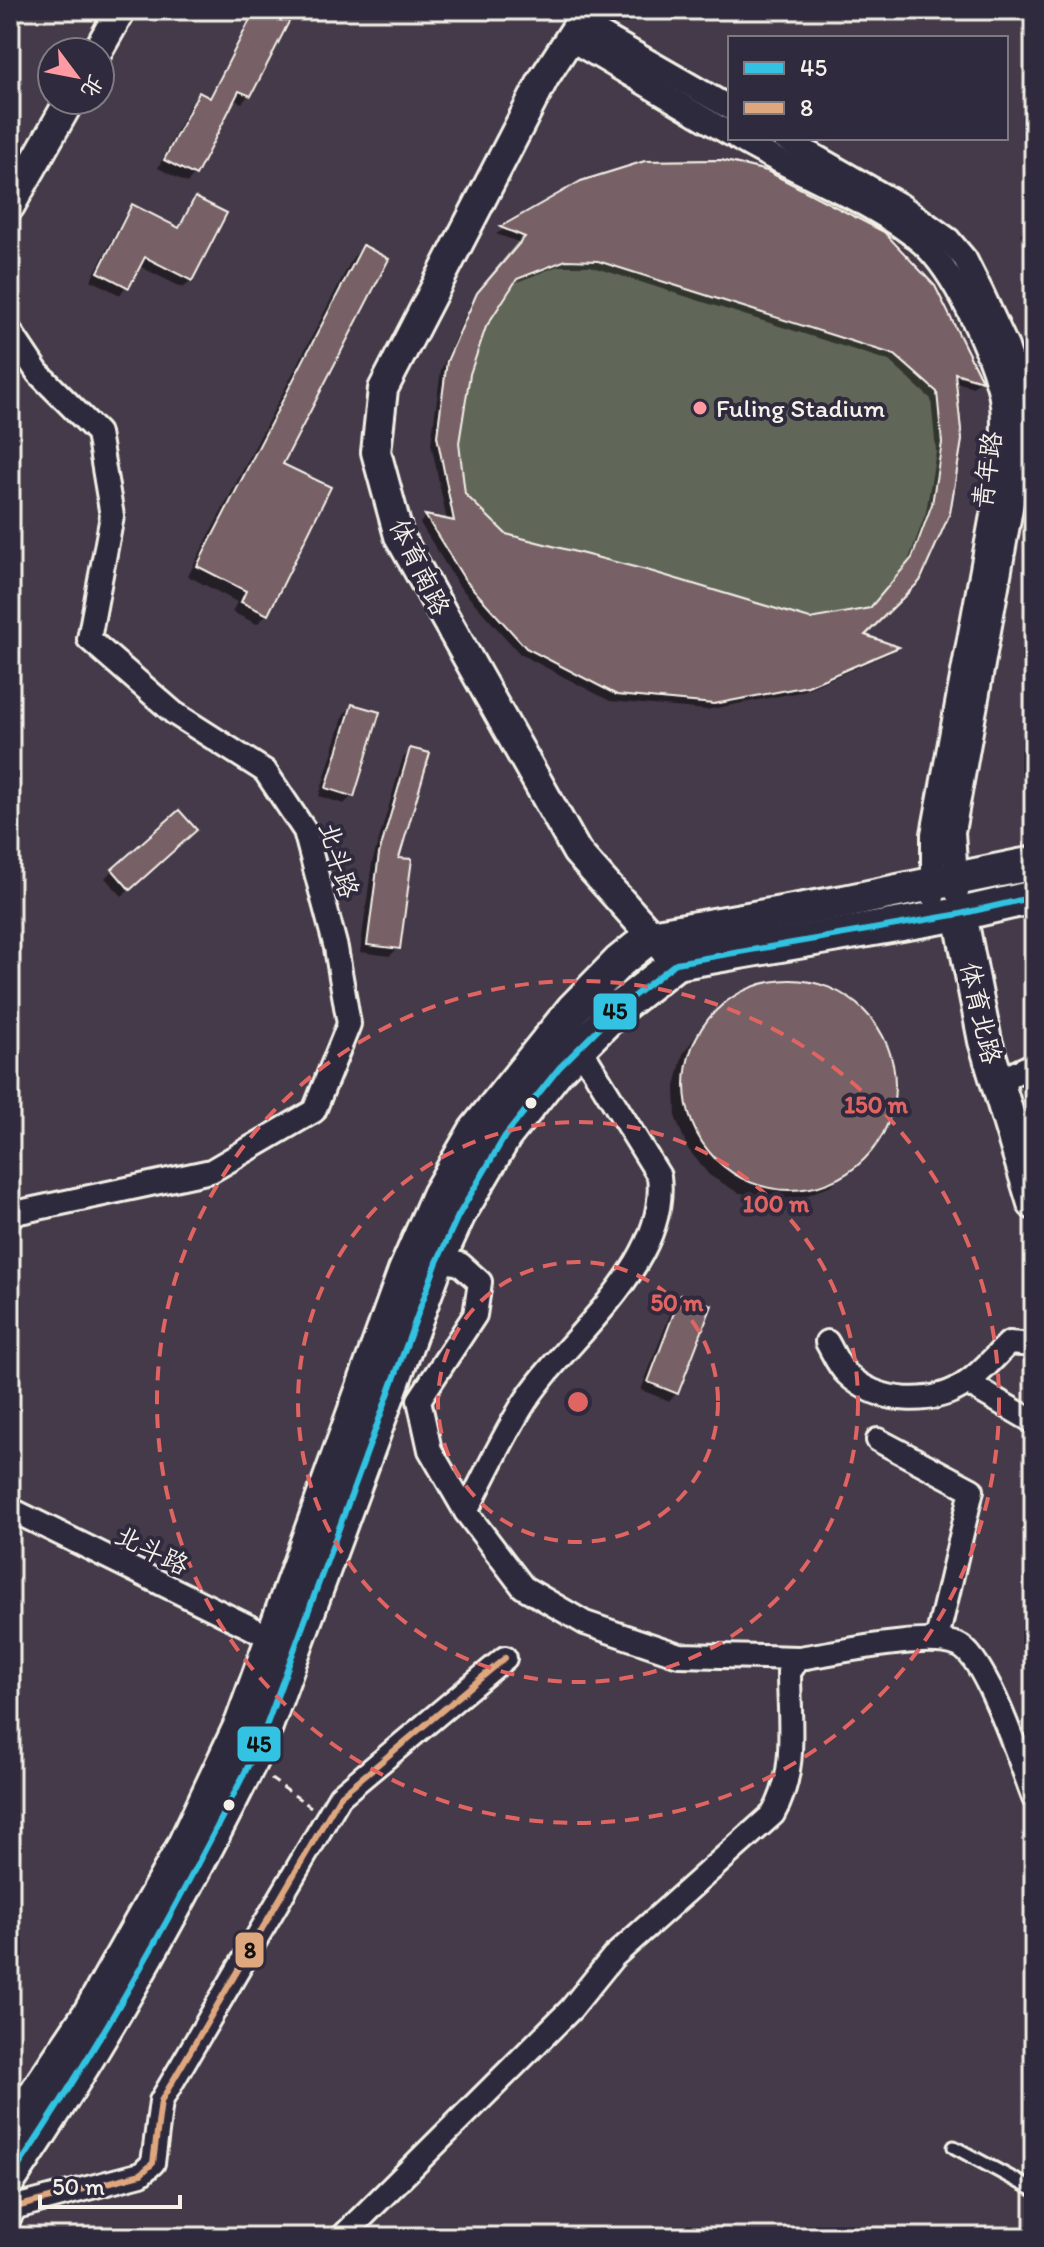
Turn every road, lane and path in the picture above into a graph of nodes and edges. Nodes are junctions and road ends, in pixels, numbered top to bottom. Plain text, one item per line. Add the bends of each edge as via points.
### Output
1 (121, 10) edge
2 (580, 24) edge
3 (106, 36) edge
4 (728, 107) edge
5 (61, 116) edge
6 (728, 133) edge
7 (741, 140) edge
8 (786, 140) edge
9 (10, 206) edge
10 (10, 331) edge
11 (1034, 863) edge
12 (943, 883) junction
13 (1034, 897) edge
14 (948, 916) junction
15 (651, 936) junction
16 (676, 963) junction
17 (571, 1034) junction
18 (1034, 1064) edge
19 (997, 1082) junction
20 (1034, 1203) edge
21 (10, 1214) edge
22 (425, 1257) junction
23 (827, 1342) dead end
24 (1034, 1345) edge
25 (967, 1383) junction
26 (1034, 1422) edge
27 (878, 1440) dead end
28 (10, 1509) edge
29 (466, 1512) junction
30 (272, 1638) junction
31 (937, 1639) junction
32 (505, 1658) dead end
33 (799, 1658) junction
34 (250, 1764) junction
35 (1034, 1798) edge
36 (327, 1818) junction
37 (10, 2131) edge
38 (954, 2147) dead end
39 (10, 2179) edge
40 (1034, 2190) edge
41 (10, 2216) edge
42 (342, 2237) edge

1 - 3 street
2 - 4 street
2 - 6 street
2 - 15 street, 体育南路 via 544,78 383,389 376,452 399,536 577,852
5 - 9 street
7 - 12 street via 923,243 960,299 999,388 1000,472 933,834
8 - 12 street, 青年路 via 900,205 949,240 981,291 1018,383 1022,416 1016,480
10 - 21 street, 北斗路 via 38,373 98,433 112,516 89,639 174,713 265,771 305,831 336,948 349,1024 314,1111 211,1171
11 - 12 main road
12 - 14 street
12 - 15 main road
13 - 14 main road
14 - 16 main road
14 - 19 main road, 体育北路
15 - 16 street, 体育南路
15 - 17 main road via 619,962
16 - 17 main road via 621,1006
17 - 22 main road via 559,1068 505,1136 458,1216
17 - 29 street via 659,1176 662,1198 622,1287 522,1406
18 - 19 street
19 - 20 main road, 体育北路
22 - 29 street via 460,1264 480,1282 475,1315 419,1400 430,1450
22 - 30 main road
22 - 34 main road
23 - 25 street via 845,1373 870,1390 899,1399 923,1399
24 - 25 street via 1009,1343
25 - 26 street
27 - 31 street via 972,1490
28 - 30 street, 北斗路
29 - 33 street via 523,1587 585,1623 679,1655
30 - 37 main road via 242,1722 183,1847 89,2014
31 - 33 street
31 - 35 street via 962,1646 984,1673
32 - 36 street via 340,1796
33 - 42 street via 789,1672 789,1775 773,1814 613,1957 571,2009
34 - 36 path
34 - 39 main road via 106,2034
36 - 41 street via 161,2101 153,2163 141,2174 16,2207
38 - 40 lane

